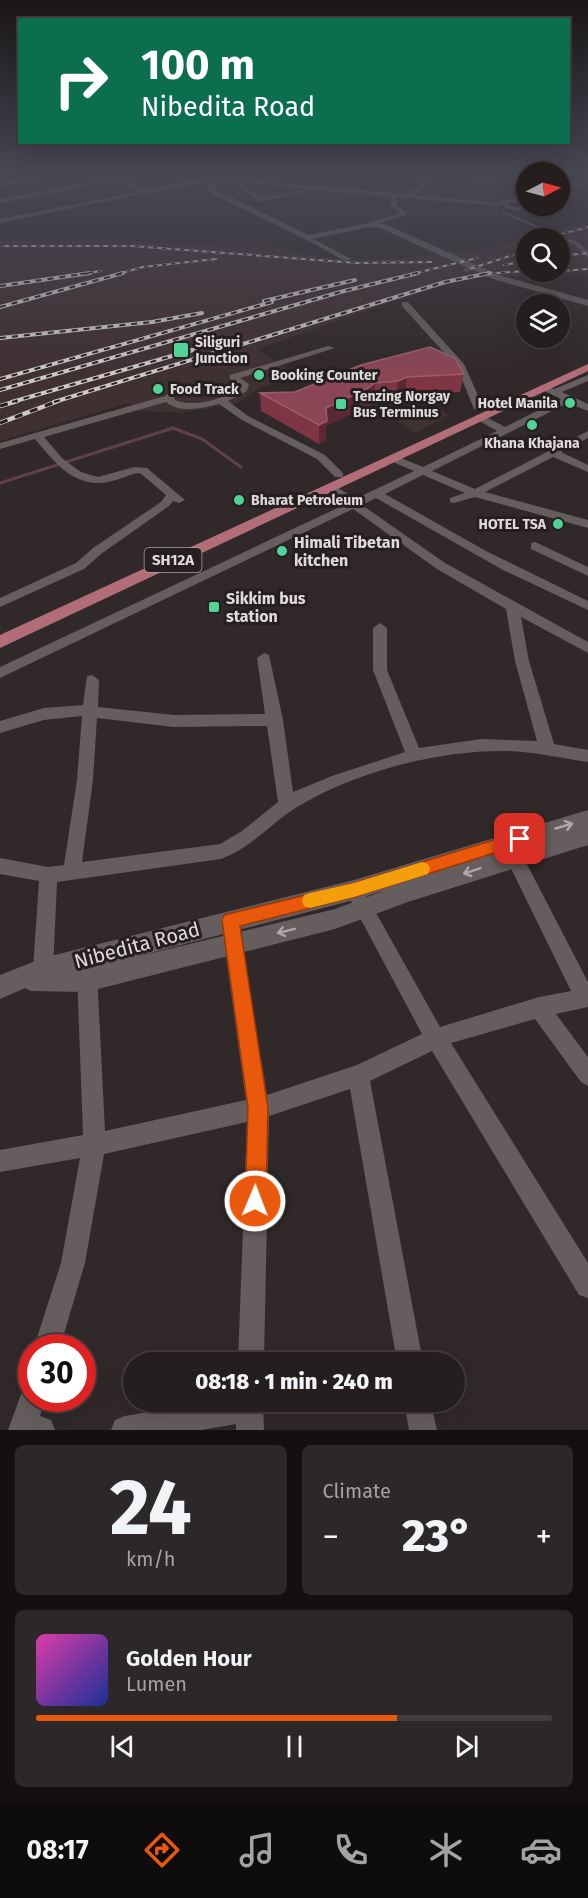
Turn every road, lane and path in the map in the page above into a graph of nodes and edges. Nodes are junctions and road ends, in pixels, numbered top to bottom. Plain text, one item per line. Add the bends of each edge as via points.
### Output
1 (312, 241) edge
2 (414, 241) edge
3 (570, 241) edge
4 (588, 256) edge
5 (348, 259) dead end
6 (588, 303) edge
7 (405, 304) dead end
8 (331, 348) dead end
9 (588, 359) edge
10 (588, 367) edge
11 (588, 378) edge
12 (542, 388) junction
13 (176, 389) dead end
14 (169, 398) junction
15 (219, 399) junction
16 (568, 399) junction
17 (588, 408) edge
18 (479, 413) junction
19 (505, 431) junction
20 (36, 434) junction
21 (588, 434) edge
22 (0, 446) edge
23 (553, 453) junction
24 (392, 458) junction
25 (588, 469) edge
26 (424, 472) junction
27 (339, 480) junction
28 (474, 493) junction
29 (378, 494) junction
30 (454, 500) dead end
31 (355, 505) junction
32 (588, 524) edge
33 (535, 546) dead end
34 (588, 572) edge
35 (0, 603) edge
36 (588, 606) edge
37 (512, 608) junction
38 (380, 628) dead end
39 (0, 633) edge
40 (0, 642) edge
41 (588, 648) edge
42 (264, 658) dead end
43 (0, 673) edge
44 (92, 680) dead end
45 (89, 710) junction
46 (275, 720) junction
47 (0, 727) edge
48 (547, 748) junction
49 (414, 755) junction
50 (588, 756) edge
51 (287, 804) junction
52 (588, 819) edge
53 (588, 836) edge
54 (511, 850) junction
55 (0, 866) edge
56 (72, 871) junction
57 (48, 875) junction
58 (359, 899) junction
59 (230, 920) junction
60 (234, 944) junction
61 (87, 969) junction
62 (33, 974) junction
63 (0, 987) edge
64 (587, 997) edge
65 (539, 1007) junction
66 (436, 1039) junction
67 (588, 1075) edge
68 (358, 1076) junction
69 (258, 1108) junction
70 (94, 1144) junction
71 (0, 1161) edge
72 (588, 1286) edge
73 (51, 1334) edge
74 (251, 1352) edge
75 (408, 1352) edge
76 (31, 1412) edge
77 (419, 1412) edge
78 (250, 1413) edge
79 (29, 1428) edge
80 (125, 1430) edge
81 (423, 1430) edge

1 - 5 street
2 - 6 street via 496,277
3 - 4 street
7 - 18 street via 461,366
8 - 15 street via 233,377 242,381 244,387
9 - 12 main road, SH12A
10 - 12 main road, SH12A
11 - 12 street
12 - 16 street
12 - 18 main road, SH12A
13 - 14 street
14 - 15 street via 188,406
14 - 20 street
15 - 27 street via 245,418 321,457
16 - 17 street
16 - 19 street
18 - 19 street
18 - 24 main road, SH12A
18 - 27 main road, SH12A
19 - 26 street
20 - 22 street
20 - 35 street via 77,477 104,479 142,470 176,498 80,566
21 - 23 street
23 - 25 street
23 - 28 street
24 - 26 street
24 - 27 main road, SH12A
26 - 28 street
26 - 29 street
27 - 31 street
27 - 39 main road, SH12A
27 - 40 main road, SH12A
28 - 30 street
28 - 32 street
29 - 31 street
29 - 36 street via 466,548
31 - 37 street via 441,566
31 - 43 street
33 - 34 street
37 - 41 street
37 - 48 street via 522,661
38 - 49 street via 380,670
42 - 46 street
44 - 45 street
45 - 46 street via 174,721
45 - 47 street via 44,714
45 - 56 street via 85,780
46 - 51 street
48 - 49 street via 484,745
48 - 50 street
49 - 51 street via 340,779
51 - 56 street via 221,851
54 -> 52 street
53 - 54 street
54 - 58 street
54 - 64 street
55 - 57 street
56 - 57 street
57 - 62 street
58 - 59 street, Nibedita Road
58 -> 60 street via 335,919
58 - 66 street
59 - 60 street
59 - 61 street, Nibedita Road
60 - 61 street via 109,973
60 - 69 street
61 - 62 street
61 - 70 street
62 - 63 street
64 - 65 street
65 - 66 street
65 - 67 street
66 - 68 street
66 - 72 street
68 - 69 street
68 - 75 street
69 - 70 street
69 - 74 street
70 - 71 street
70 - 73 street via 73,1263
76 - 79 street
77 - 81 street
78 - 80 street

